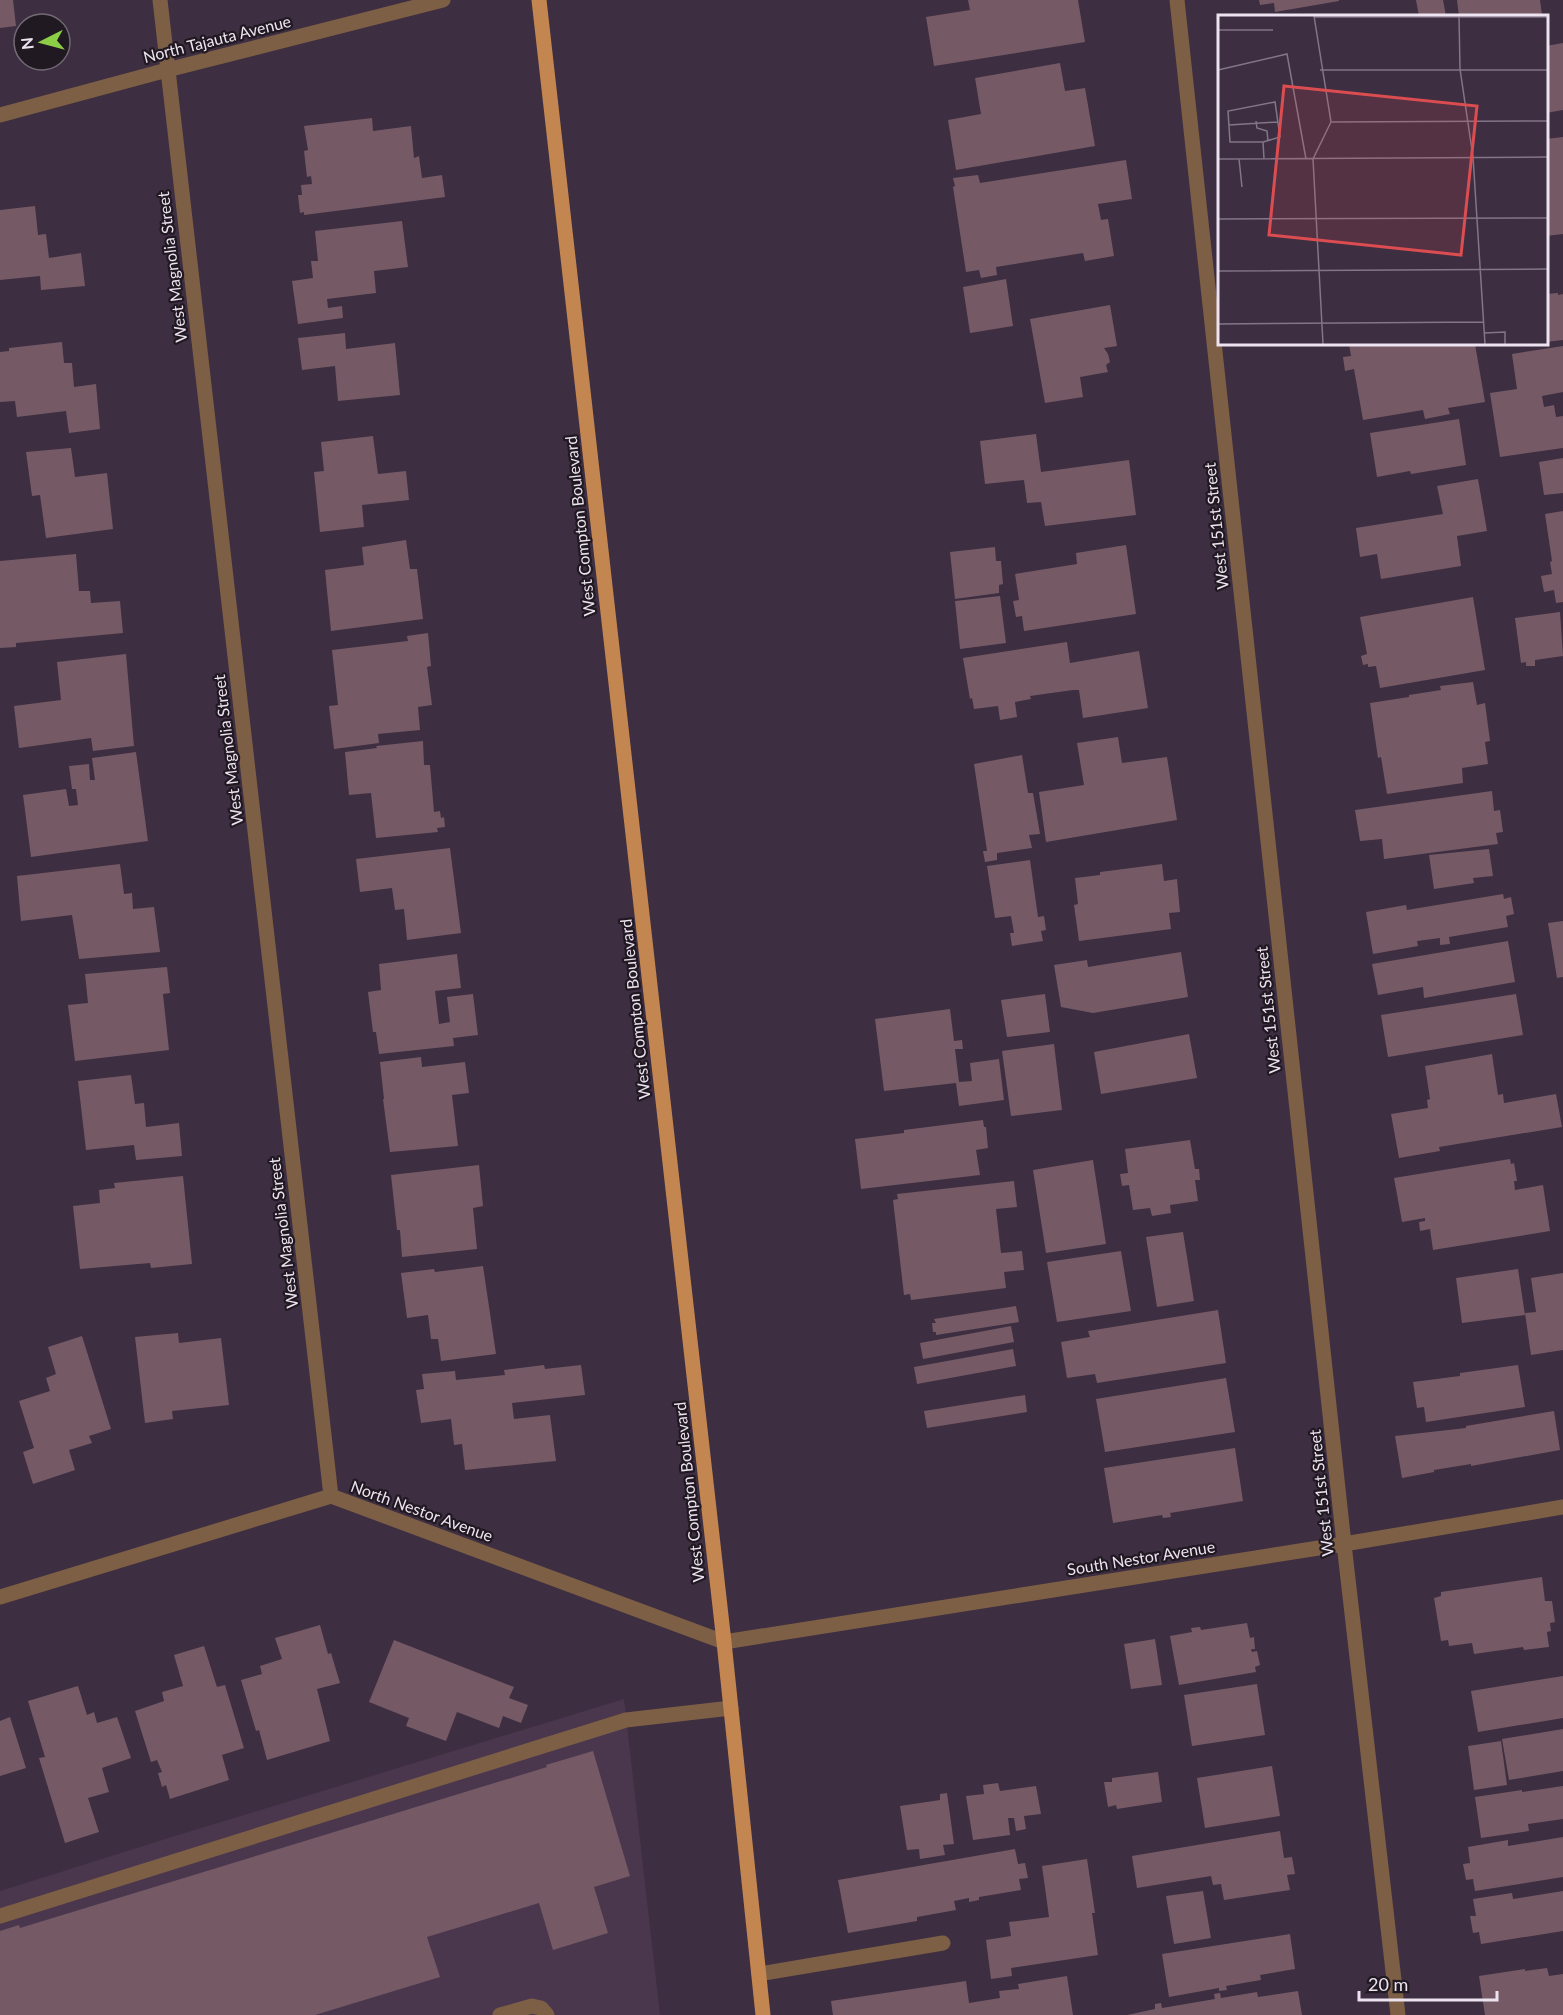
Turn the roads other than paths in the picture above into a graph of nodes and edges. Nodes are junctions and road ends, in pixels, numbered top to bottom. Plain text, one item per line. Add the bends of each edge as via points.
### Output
1 (160, 0) edge
2 (443, 0) edge
3 (539, 0) edge
4 (1177, 0) edge
5 (167, 70) junction
6 (0, 115) edge
7 (331, 1496) junction
8 (1563, 1507) edge
9 (1344, 1545) junction
10 (0, 1597) edge
11 (724, 1642) junction
12 (731, 1708) junction
13 (0, 1916) edge
14 (943, 1943) dead end
15 (759, 1974) junction
16 (500, 2015) edge
17 (547, 2015) edge
18 (763, 2015) edge
19 (1398, 2015) edge

1 - 5 street, West Magnolia Street
2 - 5 street, North Tajauta Avenue
3 - 11 main road, West Compton Boulevard
4 - 9 street, West 151st Street
5 - 6 street, North Tajauta Avenue
5 - 7 street, West Magnolia Street
7 - 10 street, North Nestor Avenue
7 - 11 street, North Nestor Avenue
8 - 9 street, South Nestor Avenue
9 - 11 street, South Nestor Avenue
9 - 19 street, West 151st Street
11 - 12 main road, West Compton Boulevard
12 - 13 street via 626,1720
12 - 15 main road, West Compton Boulevard
14 - 15 street
15 - 18 main road, West Compton Boulevard
16 - 17 street via 532,2007 541,2008

